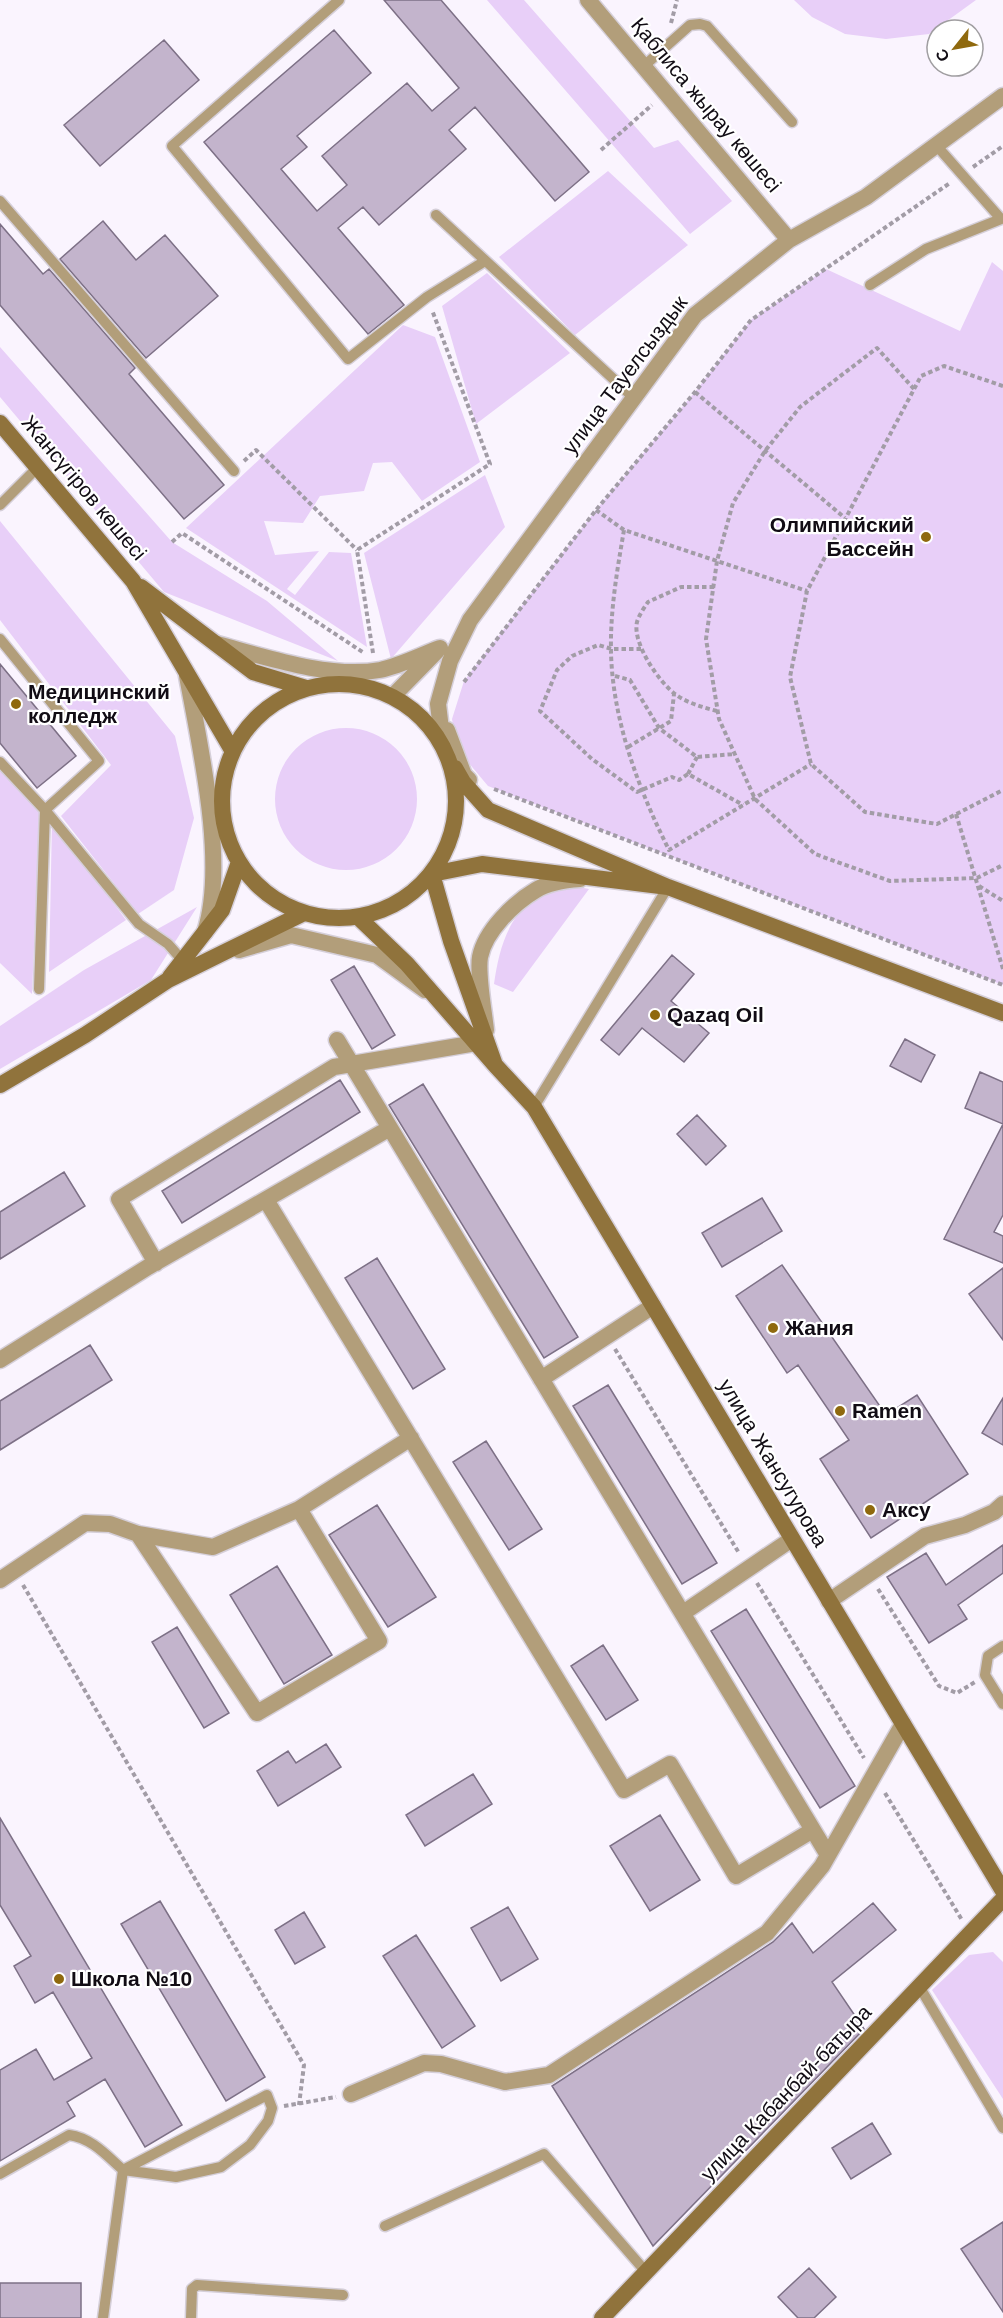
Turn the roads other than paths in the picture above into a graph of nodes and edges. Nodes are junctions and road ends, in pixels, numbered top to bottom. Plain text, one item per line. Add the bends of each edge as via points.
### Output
1 (339, 0) edge
2 (588, 0) edge
3 (644, 66) junction
4 (1003, 96) edge
5 (792, 122) dead end
6 (936, 145) junction
7 (0, 201) edge
8 (436, 215) dead end
9 (1002, 221) edge
10 (789, 240) junction
11 (485, 261) junction
12 (870, 285) dead end
13 (634, 398) junction
14 (0, 423) edge
15 (37, 468) junction
16 (234, 471) road end
17 (0, 505) edge
18 (133, 581) junction
19 (0, 639) edge
20 (217, 644) junction
21 (445, 655) junction
22 (186, 669) junction
23 (306, 688) junction
24 (393, 696) junction
25 (443, 746) junction
26 (232, 750) junction
27 (0, 762) edge
28 (45, 810) junction
29 (508, 818) junction
30 (238, 862) junction
31 (432, 874) junction
32 (594, 878) junction
33 (668, 887) junction
34 (304, 913) junction
35 (358, 917) junction
36 (205, 933) junction
37 (212, 958) junction
38 (183, 961) junction
39 (168, 980) junction
40 (39, 988) dead end
41 (438, 999) junction
42 (1003, 1013) edge
43 (337, 1040) dead end
44 (481, 1042) junction
45 (352, 1064) junction
46 (0, 1085) edge
47 (534, 1107) junction
48 (390, 1128) junction
49 (266, 1200) junction
50 (156, 1263) junction
51 (653, 1305) junction
52 (0, 1360) edge
53 (541, 1379) junction
54 (411, 1438) junction
55 (1003, 1504) edge
56 (299, 1509) junction
57 (138, 1534) junction
58 (792, 1539) junction
59 (0, 1580) edge
60 (829, 1601) junction
61 (683, 1613) junction
62 (1003, 1646) edge
63 (1003, 1704) edge
64 (903, 1724) junction
65 (813, 1830) junction
66 (828, 1855) junction
67 (1003, 1891) edge
68 (1003, 1899) edge
69 (919, 1986) junction
70 (351, 2094) road end
71 (1003, 2128) edge
72 (123, 2170) junction
73 (0, 2174) edge
74 (385, 2226) dead end
75 (646, 2272) junction
76 (343, 2295) dead end
77 (102, 2318) edge
78 (191, 2318) edge
79 (602, 2318) edge

1 - 11 lane via 172,146 348,359 427,297
2 - 3 street, Қаблиса жырау көшесі
3 - 5 lane via 690,25 707,26
3 - 10 street, Қаблиса жырау көшесі
4 - 6 street, улица Тауелсыздык
6 - 9 lane
6 - 10 street, улица Тауелсыздык via 866,197
7 - 16 lane
8 - 11 lane
9 - 12 lane via 926,249
10 - 13 street, улица Тауелсыздык via 695,315
11 - 13 lane
13 - 21 street, улица Тауелсыздык
14 - 15 main road, Жансүгіров көшесі
15 - 17 lane
15 - 18 main road, Жансүгіров көшесі
18 - 20 main road
18 - 22 main road
19 - 28 lane via 99,761
20 - 21 street via 309,669 380,670
20 - 23 main road via 253,672
21 - 24 street, улица Тауелсыздык
21 - 25 street, улица Тауелсыздык via 438,704
21 - 29 street via 448,735 464,775
22 - 26 main road
22 - 36 street via 204,771 213,857 211,913
23 - 24 main road via 335,683 365,686
23 - 26 main road via 276,701 250,723
24 - 25 main road via 422,717
25 - 29 main road via 475,796 488,810
25 - 31 main road via 455,778 457,812 448,845
26 - 30 main road via 222,788 224,826
27 - 28 lane
28 - 38 lane via 139,924 168,944
28 - 40 lane
29 - 33 main road
30 - 34 main road via 278,902
30 - 36 main road via 222,910
31 - 32 main road via 482,864
31 - 35 main road via 411,894 386,909
31 - 44 main road, улица Жансугурова
32 - 33 main road
32 - 44 street via 559,881 536,890 490,933 480,957
33 - 42 main road
33 - 47 lane
34 - 35 main road via 331,919
34 - 37 main road
35 - 41 main road, улица Жансугурова
36 - 38 main road
37 - 39 main road
37 - 41 street via 291,935 377,955
38 - 39 main road
39 - 46 main road
41 - 44 main road, улица Жансугурова
43 - 45 street
44 - 45 street
44 - 47 main road, улица Жансугурова via 495,1065
45 - 48 street
45 - 50 street via 334,1067 118,1199
47 - 51 main road, улица Жансугурова
48 - 49 street
48 - 53 street
49 - 50 street
49 - 54 street
50 - 52 street
51 - 53 street
51 - 58 main road, улица Жансугурова
53 - 61 street
54 - 56 street
54 - 65 street via 624,1790 670,1764 735,1876
55 - 60 street via 965,1525 925,1536
56 - 57 street via 213,1547
56 - 57 street via 379,1641 257,1713
57 - 59 street via 110,1524 85,1523
58 - 60 main road, улица Жансугурова
58 - 61 street
60 - 64 main road, улица Жансугурова
61 - 65 street
62 - 63 lane via 988,1656 985,1675
64 - 66 street
64 - 67 main road, улица Жансугурова
65 - 66 street
66 - 70 street via 767,1933 549,2075 505,2082 424,2063
68 - 69 main road, улица Кабанбай-батыра
69 - 71 lane
69 - 75 main road, улица Кабанбай-батыра
72 - 72 lane via 267,2095 272,2108 268,2121 250,2145 221,2167 176,2177
72 - 73 lane via 91,2142 69,2135
72 - 77 lane
74 - 75 lane via 544,2154
75 - 79 main road, улица Кабанбай-батыра
76 - 78 lane via 197,2285 192,2289

